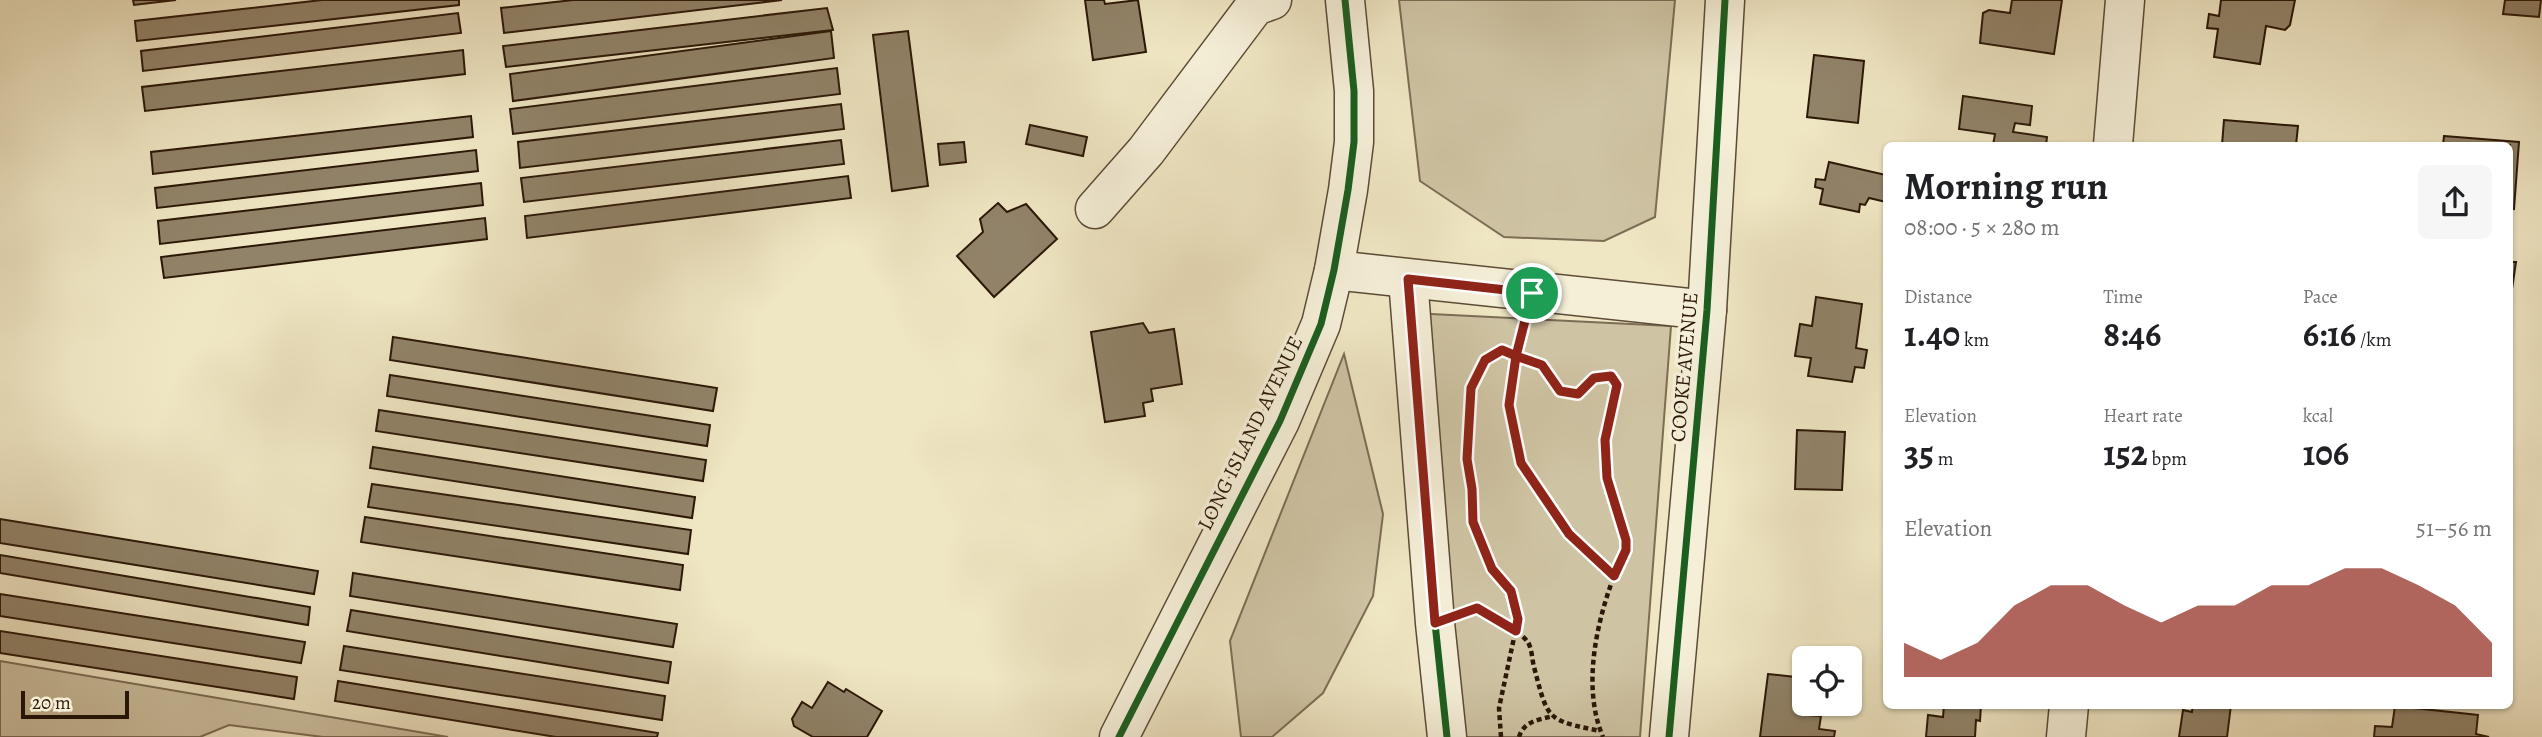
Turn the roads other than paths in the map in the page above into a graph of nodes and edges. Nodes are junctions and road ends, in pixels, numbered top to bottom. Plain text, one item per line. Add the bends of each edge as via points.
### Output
1 (1272, 0) edge
2 (1345, 0) edge
3 (1725, 0) edge
4 (2125, 0) edge
5 (2113, 142) edge
6 (1095, 209) dead end
7 (1334, 270) junction
8 (1408, 279) junction
9 (1707, 310) junction
10 (2069, 709) edge
11 (1119, 737) edge
12 (1447, 737) edge
13 (1669, 737) edge
14 (2066, 737) edge

1 - 6 street via 1255,6 1146,151
2 - 7 street, LONG ISLAND AVENUE via 1354,142
3 - 9 street, COOKE AVENUE
4 - 5 street
7 - 8 street
7 - 11 street, LONG ISLAND AVENUE via 1321,324 1280,421
8 - 9 street
8 - 12 street
9 - 13 street, COOKE AVENUE
10 - 14 street

